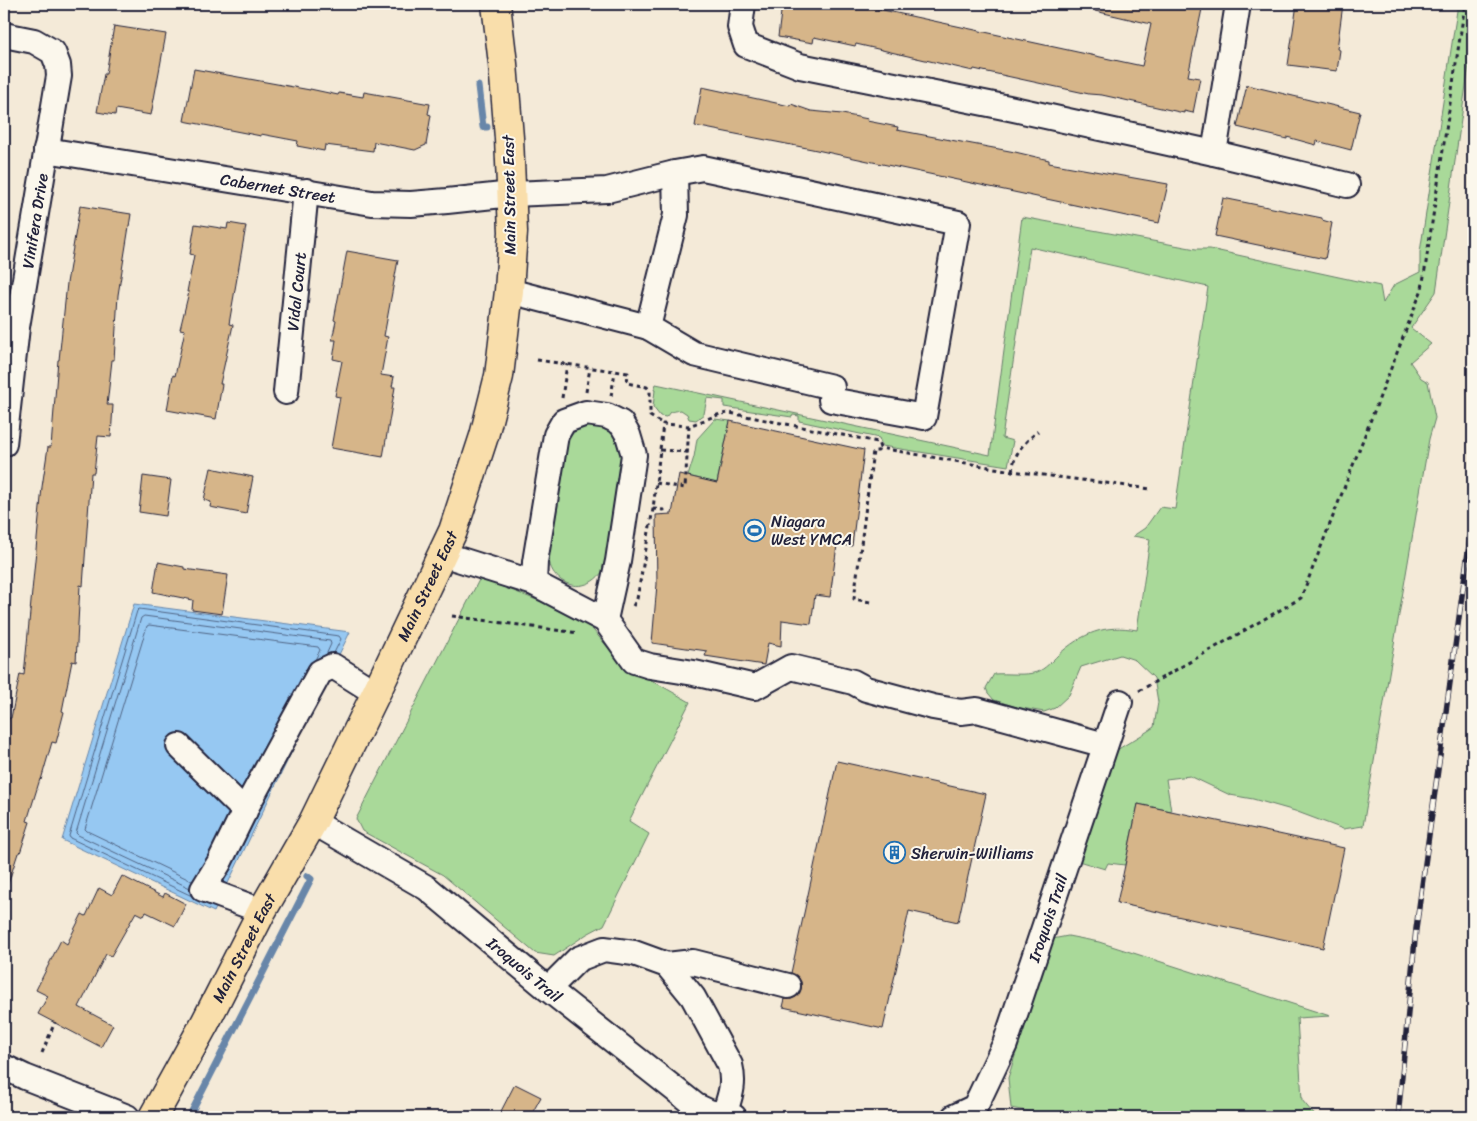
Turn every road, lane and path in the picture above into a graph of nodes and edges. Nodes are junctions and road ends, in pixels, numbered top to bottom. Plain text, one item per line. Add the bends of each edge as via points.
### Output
1 (496, 4) edge
2 (743, 4) edge
3 (1238, 4) edge
4 (1465, 4) edge
5 (4, 35) edge
6 (46, 150) junction
7 (1214, 153) junction
8 (675, 173) junction
9 (1347, 185) dead end
10 (306, 191) junction
11 (512, 194) junction
12 (508, 291) junction
13 (648, 327) junction
14 (537, 360) dead end
15 (567, 364) junction
16 (590, 368) junction
17 (615, 372) junction
18 (286, 392) dead end
19 (562, 395) dead end
20 (585, 399) dead end
21 (610, 402) dead end
22 (663, 424) junction
23 (690, 426) junction
24 (1038, 431) dead end
25 (4, 444) edge
26 (880, 448) junction
27 (660, 450) junction
28 (688, 452) junction
29 (1012, 471) junction
30 (656, 483) junction
31 (1151, 489) dead end
32 (653, 509) junction
33 (663, 515) dead end
34 (442, 554) junction
35 (534, 583) junction
36 (870, 602) dead end
37 (632, 608) dead end
38 (452, 616) dead end
39 (605, 620) junction
40 (582, 633) dead end
41 (376, 693) junction
42 (1120, 702) joint
43 (1105, 745) junction
44 (179, 746) dead end
45 (245, 811) junction
46 (312, 822) junction
47 (262, 911) junction
48 (667, 966) junction
49 (788, 986) dead end
50 (548, 989) junction
51 (55, 1022) dead end
52 (42, 1053) dead end
53 (4, 1067) edge
54 (719, 1115) edge
55 (127, 1117) edge
56 (153, 1117) edge
57 (954, 1117) edge

1 - 11 main road, Main Street East
2 - 7 street via 740,27 746,46 800,66
3 - 7 street
4 - 42 path via 1422,289 1302,598
5 - 6 street, Vinifera Drive via 34,40 53,52 58,65 59,76
6 - 10 street, Cabernet Street
6 - 25 street, Vinifera Drive via 17,327
7 - 9 street
8 - 11 street, Cabernet Street via 607,190
8 - 13 street via 676,215
8 - 13 street, Cabernet Street via 703,168 958,223 924,417 831,400 832,387 694,354
10 - 11 street, Cabernet Street via 372,203 411,204
10 - 18 street, Vidal Court
11 - 12 main road, Main Street East via 513,232
12 - 13 street
12 - 34 main road, Main Street East via 499,376 484,436 453,531
14 - 15 path
15 - 16 path
15 - 19 path
16 - 17 path
16 - 20 path
17 - 21 path
17 - 22 path via 628,374 627,383 647,387 650,391 650,416
22 - 23 path
22 - 27 path
23 - 26 path via 730,413 878,442
23 - 28 path
24 - 29 path via 1023,443 1014,457
26 - 29 path
26 - 36 path via 873,451 854,599
27 - 28 path
27 - 30 path
28 - 30 path via 685,488
29 - 31 path
30 - 32 path
32 - 33 path via 664,510
32 - 37 path via 637,599
34 - 35 street
34 - 41 main road, Main Street East
35 - 39 street
35 - 39 street via 556,434 564,421 586,413 607,416 621,423 634,455 618,561
38 - 40 path
39 - 43 street via 634,661 650,666 755,687 791,667 933,707 961,712 977,710
41 - 45 street via 333,666 320,672
41 - 46 main road, Main Street East
42 - 43 street, Iroquois Trail
43 - 57 street, Iroquois Trail via 1005,1044 975,1107
44 - 45 street
45 - 47 street via 203,889
46 - 47 main road, Main Street East
46 - 50 street, Iroquois Trail via 427,888
47 - 56 main road, Main Street East
48 - 49 street via 693,962
48 - 50 street via 634,953 604,949 578,959
48 - 54 street via 693,997 730,1065 733,1088
50 - 54 street, Iroquois Trail via 696,1106
51 - 52 path
53 - 55 street

